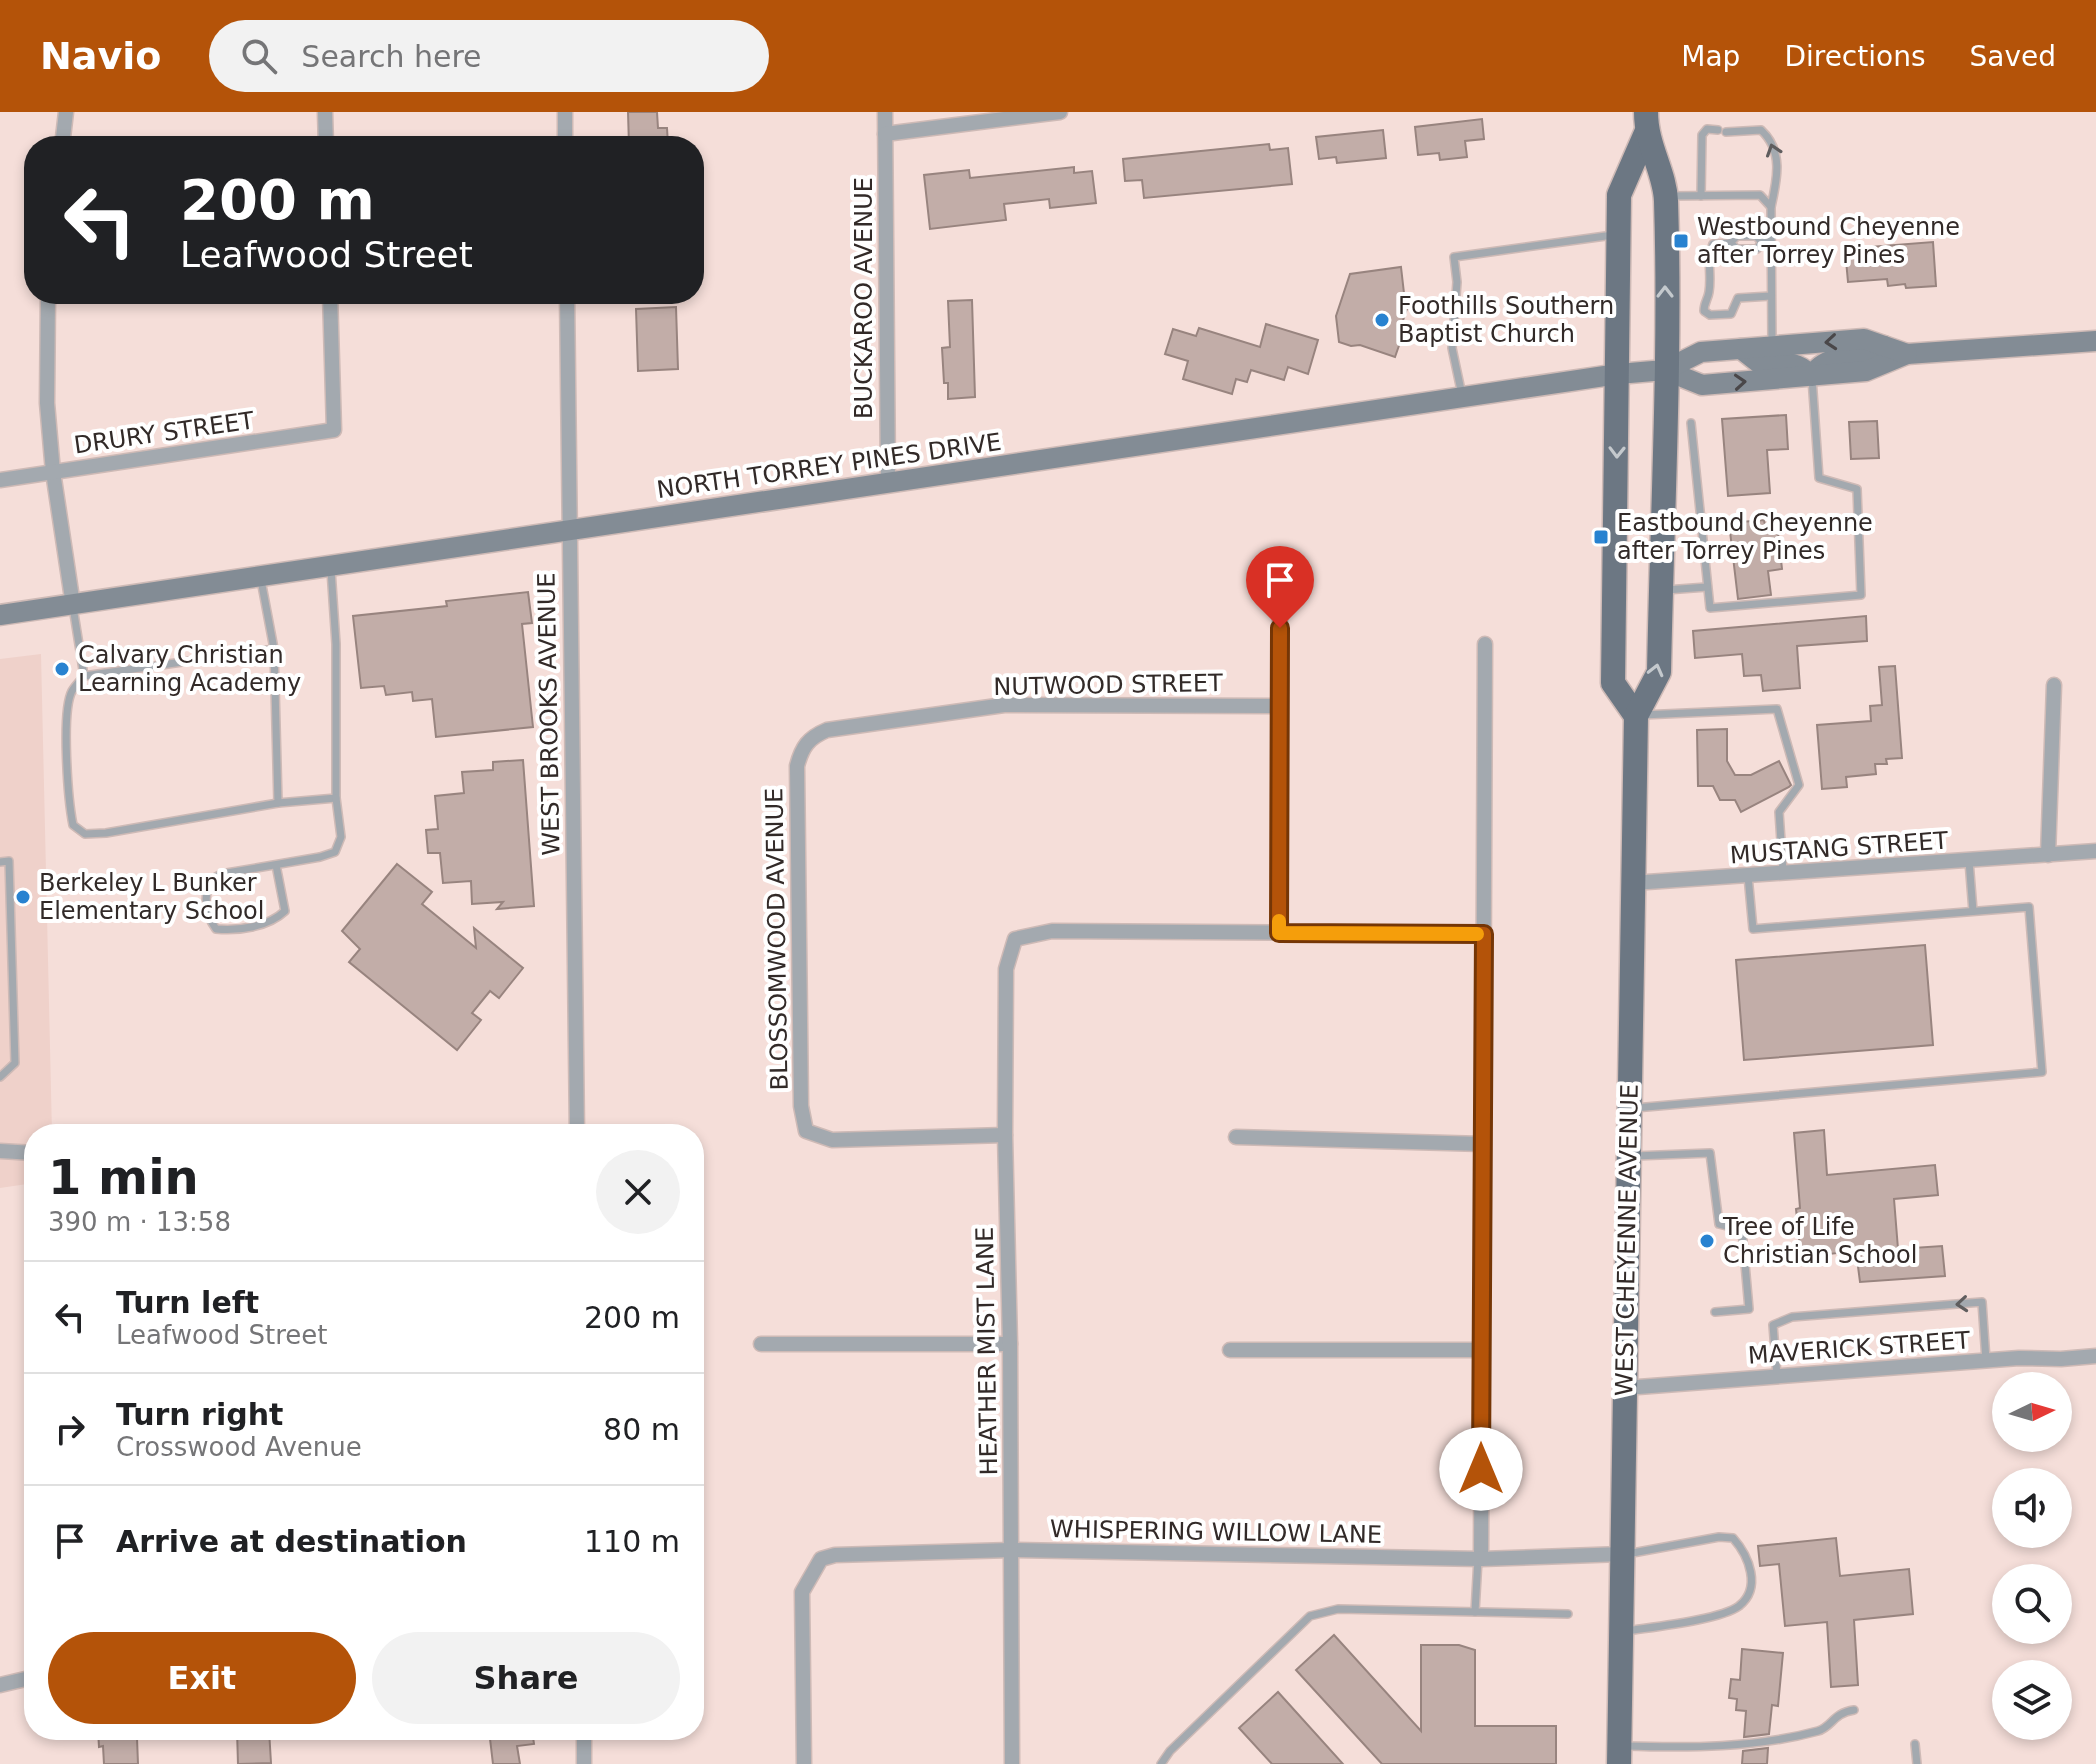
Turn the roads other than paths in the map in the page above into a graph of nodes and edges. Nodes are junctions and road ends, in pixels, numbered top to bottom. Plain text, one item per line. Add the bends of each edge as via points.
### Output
1 (66, 112) edge
2 (325, 112) edge
3 (565, 112) edge
4 (885, 112) edge
5 (1060, 112) edge
6 (1646, 123) edge
7 (885, 134) junction
8 (63, 136) edge
9 (326, 136) edge
10 (565, 136) edge
11 (1666, 196) junction
12 (1701, 196) junction
13 (1771, 207) junction
14 (1619, 235) junction
15 (1766, 242) junction
16 (1730, 243) junction
17 (1771, 296) junction
18 (48, 304) edge
19 (330, 304) edge
20 (567, 304) edge
21 (2096, 341) edge
22 (1884, 346) junction
23 (1772, 347) junction
24 (1741, 349) junction
25 (1907, 354) junction
26 (1665, 370) junction
27 (1618, 374) junction
28 (1812, 376) junction
29 (1462, 398) junction
30 (1691, 423) dead end
31 (53, 472) junction
32 (0, 480) edge
33 (888, 483) junction
34 (568, 532) junction
35 (330, 568) junction
36 (261, 578) junction
37 (1707, 587) junction
38 (1661, 591) junction
39 (1280, 602) dead end
40 (73, 605) junction
41 (0, 615) edge
42 (1485, 644) dead end
43 (274, 649) junction
44 (84, 676) junction
45 (2054, 685) dead end
46 (1279, 706) junction
47 (1636, 716) junction
48 (802, 748) joint
49 (336, 798) junction
50 (278, 803) junction
51 (2096, 851) edge
52 (2048, 855) junction
53 (1969, 861) junction
54 (0, 862) edge
55 (276, 865) junction
56 (1783, 873) junction
57 (1748, 876) junction
58 (1633, 883) junction
59 (1973, 911) junction
60 (1279, 933) junction
61 (1484, 934) junction
62 (0, 1077) edge
63 (1629, 1108) junction
64 (577, 1124) edge
65 (1005, 1135) junction
66 (1236, 1137) dead end
67 (1483, 1144) junction
68 (0, 1151) edge
69 (24, 1152) edge
70 (1629, 1156) junction
71 (1715, 1312) dead end
72 (761, 1344) dead end
73 (1010, 1344) junction
74 (1230, 1350) dead end
75 (1480, 1350) junction
76 (2096, 1356) edge
77 (1986, 1360) junction
78 (1777, 1376) junction
79 (1625, 1388) junction
80 (1011, 1550) junction
81 (1622, 1554) junction
82 (1479, 1559) junction
83 (1475, 1612) junction
84 (1568, 1614) dead end
85 (1621, 1632) junction
86 (24, 1679) edge
87 (0, 1685) edge
88 (1854, 1710) dead end
89 (584, 1740) edge
90 (1915, 1744) dead end
91 (1619, 1755) edge
92 (584, 1764) edge
93 (804, 1764) edge
94 (1012, 1764) edge
95 (1161, 1764) edge
96 (1917, 1764) edge

1 - 8 street
2 - 9 street
3 - 10 street
4 - 7 street, BUCKAROO AVENUE
5 - 7 street
6 - 11 main road, WEST CHEYENNE AVENUE
6 - 14 main road, WEST CHEYENNE AVENUE via 1619,195
7 - 33 street, BUCKAROO AVENUE
11 - 12 lane
26 -> 11 main road, WEST CHEYENNE AVENUE
12 - 13 lane via 1760,195
13 -> 12 lane via 1777,158 1761,130 1707,129 1702,135
13 - 15 lane
14 - 27 main road, WEST CHEYENNE AVENUE
14 - 29 lane via 1454,257 1452,348
15 - 16 lane via 1737,236
15 - 16 lane via 1757,249 1737,249
15 - 17 lane
16 - 17 lane via 1713,244 1708,256 1704,311 1731,314 1738,298
17 - 23 lane
18 - 31 street
19 - 31 street, DRURY STREET via 334,430
20 - 34 street, WEST BROOKS AVENUE
21 - 25 main road, NORTH TORREY PINES DRIVE
22 -> 23 main road, NORTH TORREY PINES DRIVE via 1864,339
22 - 25 main road, NORTH TORREY PINES DRIVE
22 - 28 main road via 1878,353 1828,360
23 - 24 main road, NORTH TORREY PINES DRIVE
24 - 26 main road, NORTH TORREY PINES DRIVE via 1701,352
24 - 28 main road via 1760,364 1791,363
25 - 28 main road, NORTH TORREY PINES DRIVE via 1866,371
26 - 27 main road, NORTH TORREY PINES DRIVE
26 -> 28 main road, NORTH TORREY PINES DRIVE via 1702,385
26 - 38 main road, WEST CHEYENNE AVENUE
27 - 29 main road, NORTH TORREY PINES DRIVE
27 -> 47 main road, WEST CHEYENNE AVENUE via 1613,683
28 - 37 lane via 1819,478 1857,489 1861,595 1710,608
29 - 33 main road, NORTH TORREY PINES DRIVE
30 - 37 lane
31 - 32 street, DRURY STREET
31 - 40 street
33 - 34 main road, NORTH TORREY PINES DRIVE
34 - 35 main road, NORTH TORREY PINES DRIVE
34 - 64 street, WEST BROOKS AVENUE
35 - 36 main road, NORTH TORREY PINES DRIVE
35 - 49 lane via 336,644
36 - 40 main road, NORTH TORREY PINES DRIVE
36 - 43 lane
37 - 38 lane
47 -> 38 main road, WEST CHEYENNE AVENUE via 1659,672
39 - 46 street
40 - 41 main road, NORTH TORREY PINES DRIVE
40 - 44 lane
42 - 61 street
43 - 44 lane
43 - 50 lane
44 - 50 lane via 71,692 67,711 69,804 73,825 85,834
45 - 52 street
46 - 48 street, NUTWOOD STREET via 1004,705 827,730
46 - 60 street
47 - 56 lane via 1777,709 1799,785 1779,812
47 - 58 main road, WEST CHEYENNE AVENUE
48 - 65 street, BLOSSOMWOOD AVENUE via 797,766 798,890 801,1106 806,1131 832,1140
49 - 50 lane
49 - 55 lane via 341,837 335,852
51 - 52 street, MUSTANG STREET
52 - 53 street, MUSTANG STREET
53 - 56 street, MUSTANG STREET
53 - 59 lane
54 - 62 lane via 9,861 15,1063
55 - 55 lane via 221,874 209,881 205,896 216,929 273,922 285,911
56 - 57 street, MUSTANG STREET
57 - 58 street, MUSTANG STREET
57 - 59 lane via 1753,929
58 - 63 main road, WEST CHEYENNE AVENUE
59 - 63 lane via 2029,907 2042,1072
60 - 61 street
60 - 65 street, HEATHER MIST LANE via 1052,931 1015,939 1006,969
61 - 67 street
63 - 70 main road, WEST CHEYENNE AVENUE
65 - 73 street, HEATHER MIST LANE
66 - 67 street
67 - 75 street
68 - 69 street
70 - 71 lane via 1710,1153 1719,1224 1742,1230 1749,1309
70 - 79 main road, WEST CHEYENNE AVENUE
72 - 73 street
73 - 80 street, HEATHER MIST LANE
74 - 75 street
75 - 82 street
76 - 77 street, MAVERICK STREET
77 - 78 street, MAVERICK STREET
77 -> 78 lane via 1982,1302 1966,1303 1792,1317 1773,1325
78 - 79 street, MAVERICK STREET
79 - 81 main road, WEST CHEYENNE AVENUE
80 - 82 street, WHISPERING WILLOW LANE
80 - 93 street, WHISPERING WILLOW LANE via 821,1559 802,1592
80 - 94 street, HEATHER MIST LANE
81 - 82 street, WHISPERING WILLOW LANE
81 - 85 main road, WEST CHEYENNE AVENUE
81 - 85 lane via 1733,1538 1750,1563 1751,1582 1748,1596 1737,1607
82 - 83 lane
83 - 84 lane
83 - 95 lane via 1338,1609 1310,1616
85 - 91 main road, WEST CHEYENNE AVENUE
86 - 87 street
88 - 91 lane via 1837,1714 1822,1730 1755,1743
89 - 92 street
90 - 96 lane

